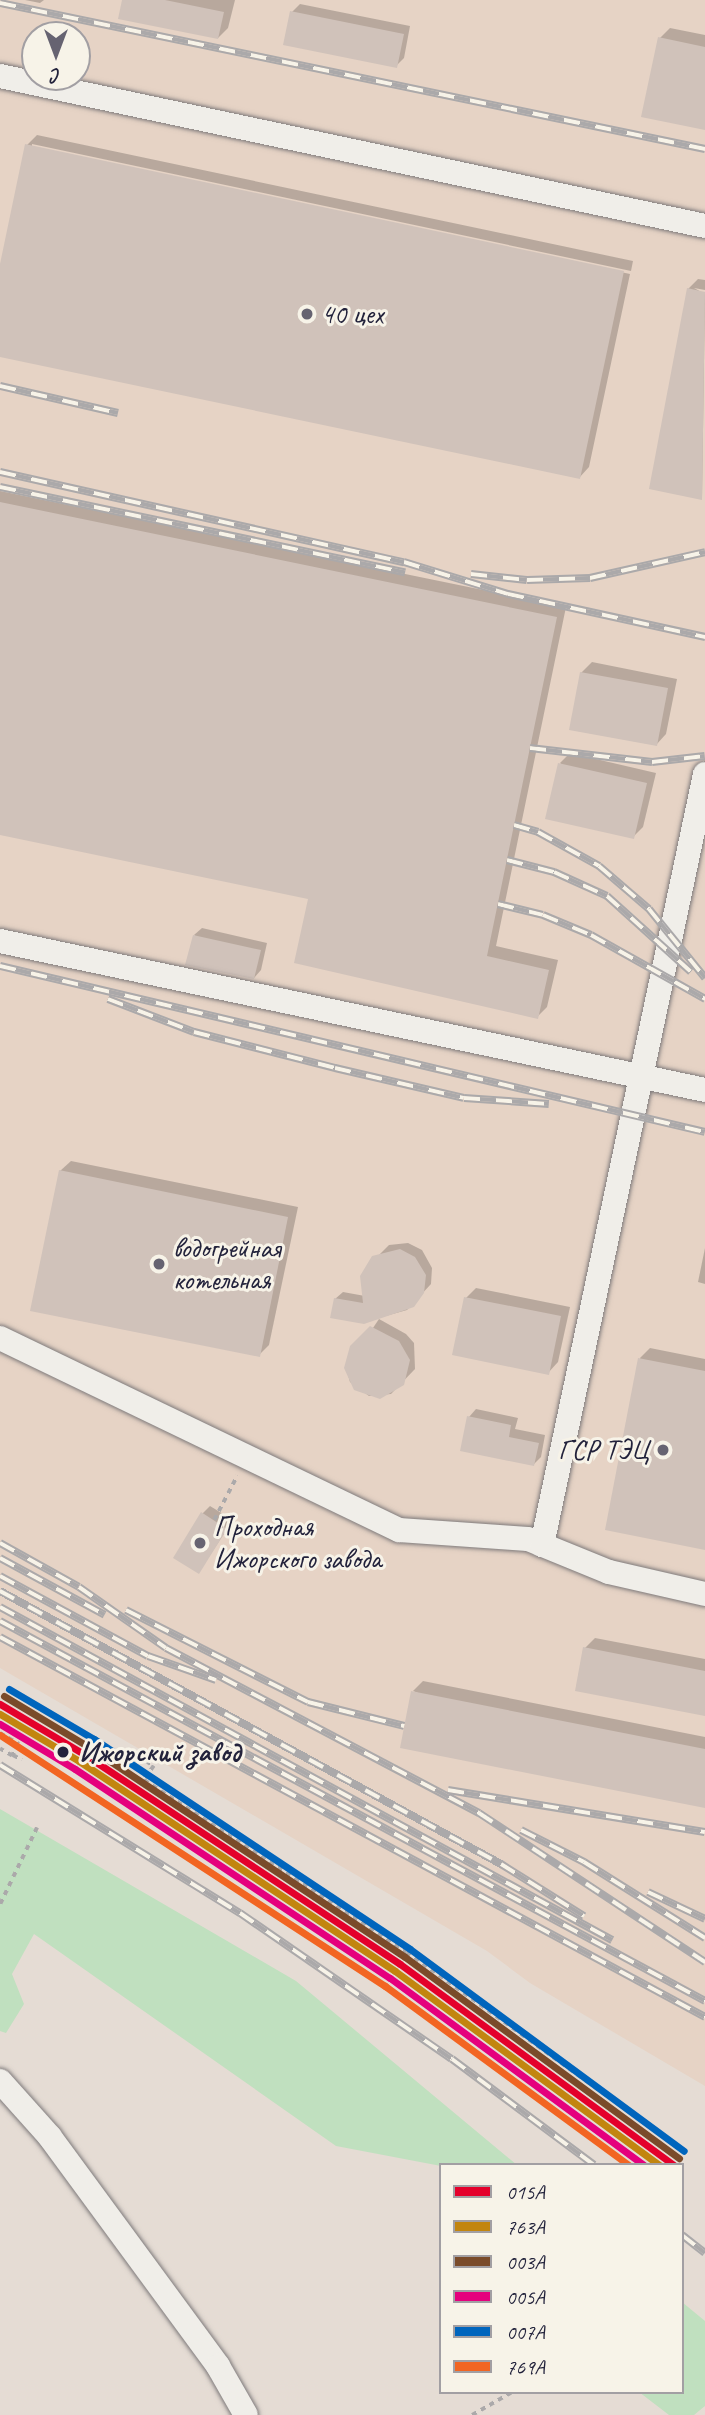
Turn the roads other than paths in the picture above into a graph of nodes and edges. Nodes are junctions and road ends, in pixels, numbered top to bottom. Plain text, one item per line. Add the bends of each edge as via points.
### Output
1 (0, 76) edge
2 (705, 226) edge
3 (705, 774) edge
4 (0, 941) edge
5 (639, 1077) junction
6 (705, 1090) edge
7 (0, 1338) edge
8 (542, 1545) junction
9 (705, 1594) edge
10 (0, 2081) edge
11 (246, 2415) edge

1 - 2 lane
3 - 5 lane
4 - 5 lane
5 - 6 lane
5 - 8 lane
7 - 8 lane via 399,1531 528,1539
8 - 9 lane via 610,1573
10 - 11 lane via 66,2159 218,2366

